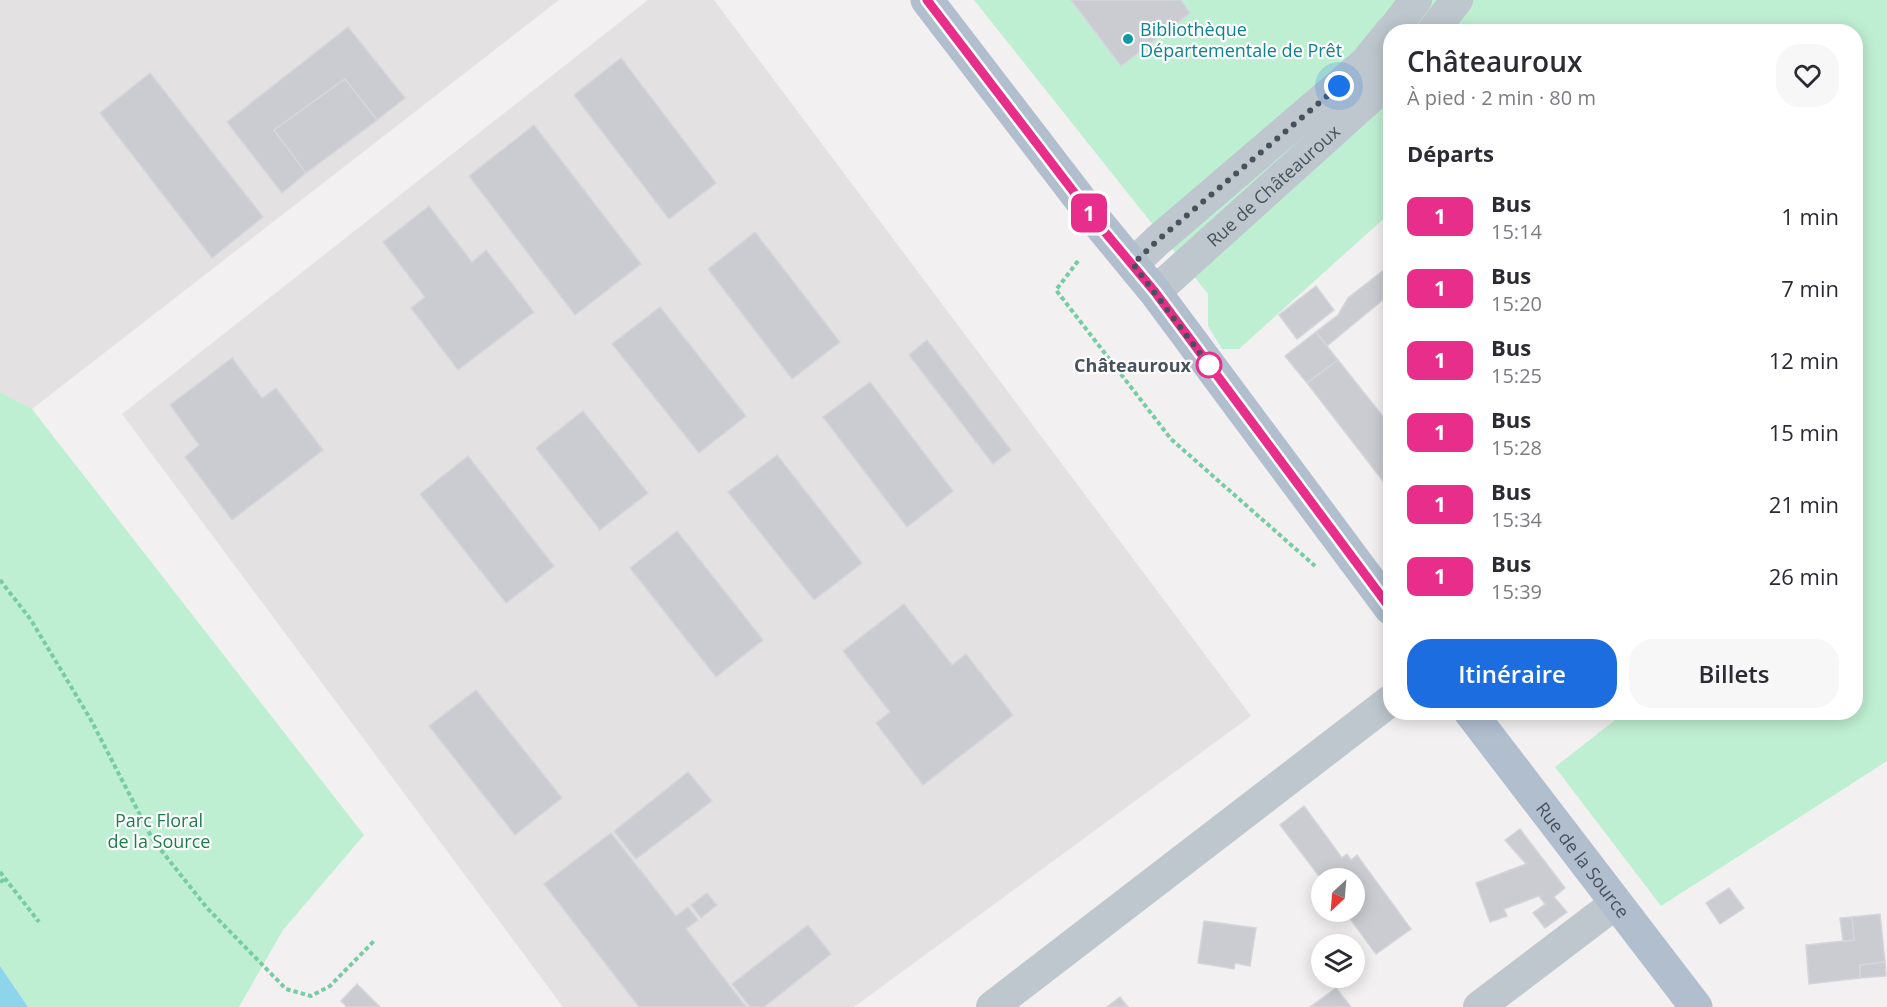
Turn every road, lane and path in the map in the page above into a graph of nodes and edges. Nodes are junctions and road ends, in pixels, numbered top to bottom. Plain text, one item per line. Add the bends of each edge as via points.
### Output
1 (927, 0) edge
2 (1416, 0) edge
3 (1457, 0) edge
4 (1397, 24) edge
5 (1438, 24) edge
6 (1383, 42) edge
7 (1383, 86) edge
8 (1078, 261) dead end
9 (1133, 264) junction
10 (1155, 292) junction
11 (1320, 571) dead end
12 (0, 580) edge
13 (1383, 599) edge
14 (1383, 706) edge
15 (1476, 720) edge
16 (0, 872) edge
17 (5, 879) junction
18 (0, 882) edge
19 (1616, 903) junction
20 (39, 922) dead end
21 (374, 941) dead end
22 (992, 1007) edge
23 (1479, 1007) edge
24 (1696, 1007) edge

1 - 9 main road
2 - 4 street, Rue de Châteauroux
3 - 5 street
6 - 9 street, Rue de Châteauroux via 1365,63
7 - 10 street, Rue de Châteauroux
8 - 11 path via 1056,290 1172,439
9 - 10 main road
10 - 13 main road
12 - 21 path via 31,620 91,720 153,840 207,908 286,989 311,996 330,986
14 - 22 street
15 - 19 main road, Rue de la Source
16 - 17 path
17 - 18 path
17 - 20 path
19 - 23 street
19 - 24 main road, Rue de la Source

